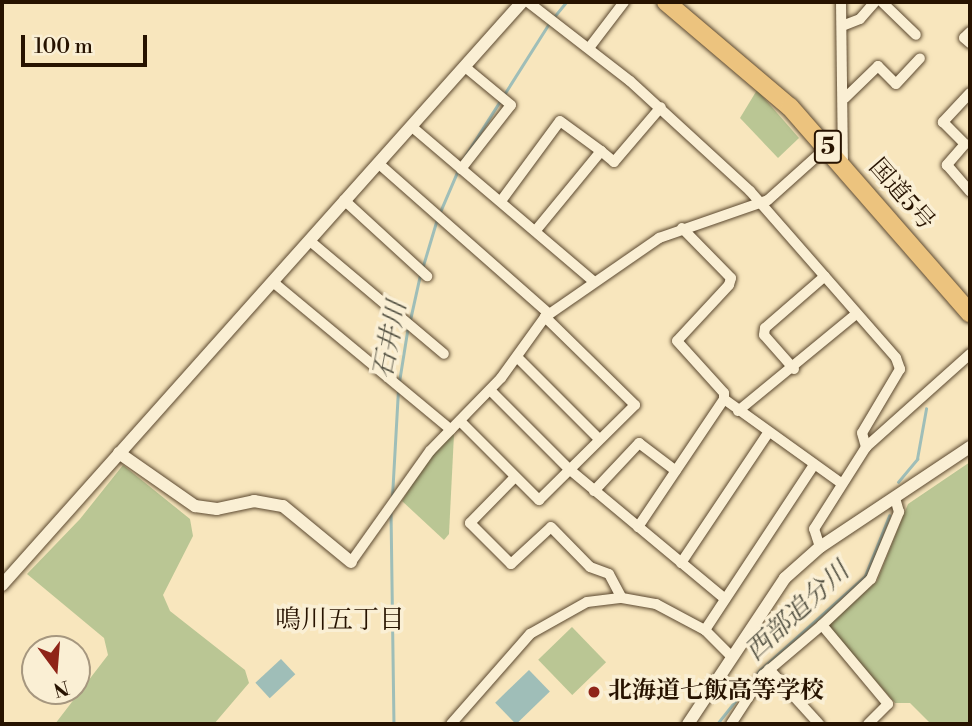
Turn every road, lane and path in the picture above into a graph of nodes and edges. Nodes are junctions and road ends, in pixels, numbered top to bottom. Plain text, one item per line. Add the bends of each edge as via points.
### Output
1 (522, 2) edge
2 (528, 2) edge
3 (624, 2) edge
4 (666, 2) edge
5 (841, 2) edge
6 (875, 2) edge
7 (882, 2) edge
8 (842, 26) junction
9 (970, 32) edge
10 (916, 35) dead end
11 (970, 43) edge
12 (589, 48) junction
13 (920, 58) dead end
14 (465, 67) junction
15 (970, 93) edge
16 (845, 97) junction
17 (660, 107) junction
18 (411, 126) junction
19 (828, 146) junction
20 (601, 151) junction
21 (379, 163) junction
22 (843, 165) junction
23 (461, 169) junction
24 (970, 191) edge
25 (344, 200) junction
26 (501, 201) junction
27 (761, 204) junction
28 (682, 228) junction
29 (537, 229) junction
30 (310, 241) junction
31 (427, 276) dead end
32 (825, 276) junction
33 (273, 282) junction
34 (594, 282) junction
35 (968, 305) edge
36 (856, 314) junction
37 (547, 316) junction
38 (444, 354) dead end
39 (970, 354) edge
40 (517, 357) junction
41 (794, 369) junction
42 (490, 390) junction
43 (723, 399) junction
44 (738, 411) junction
45 (460, 421) junction
46 (451, 430) junction
47 (768, 433) junction
48 (599, 439) junction
49 (866, 447) junction
50 (970, 447) edge
51 (119, 453) junction
52 (814, 465) junction
53 (569, 469) junction
54 (676, 471) junction
55 (514, 478) junction
56 (841, 483) junction
57 (594, 491) junction
58 (895, 498) junction
59 (638, 527) junction
60 (820, 547) junction
61 (351, 562) joint
62 (681, 563) junction
63 (2, 585) edge
64 (622, 598) junction
65 (725, 599) junction
66 (822, 625) junction
67 (705, 630) junction
68 (731, 656) junction
69 (769, 669) junction
70 (734, 723) edge
71 (451, 724) edge
72 (688, 724) edge
73 (819, 724) edge
74 (868, 724) edge

1 - 14 street
2 - 12 street
3 - 12 street
4 - 19 highway, 国道5号 / 5 via 756,74
5 - 8 street
6 - 8 street via 860,19
7 - 10 street
8 - 16 street
9 - 11 street via 964,38
12 - 17 street
13 - 16 street via 896,84 878,66
14 - 18 street
14 - 23 street via 510,105
15 - 24 street via 943,122 965,144 947,165
16 - 22 street
17 - 20 street via 614,162
17 - 27 street
18 - 21 street
18 - 23 street
19 - 22 highway, 国道5号 / 5
19 - 27 street
20 - 26 street via 560,121
20 - 29 street
21 - 25 street
21 - 37 street
22 - 35 highway, 国道5号 / 5
23 - 26 street
25 - 30 street
25 - 31 street
26 - 29 street
27 - 28 street
27 - 32 street
28 - 34 street
28 - 43 street via 731,278 677,341 724,393
29 - 34 street
30 - 33 street
30 - 38 street
32 - 36 street
32 - 41 street via 765,328 764,335
33 - 46 street
33 - 51 street
34 - 37 street
36 - 41 street
36 - 49 street via 900,365 862,433
37 - 40 street
37 - 48 street via 635,405
39 - 49 street
40 - 42 street
40 - 48 street
41 - 44 street
42 - 45 street
42 - 53 street
43 - 44 street
43 - 54 street
44 - 47 street
45 - 46 street
45 - 55 street
46 - 61 street via 430,451
47 - 52 street
47 - 62 street
48 - 53 street
49 - 56 street
50 - 58 street
51 - 61 street via 195,506 217,509 254,501 283,506
51 - 63 street
52 - 56 street
52 - 65 street
53 - 55 street via 539,500
53 - 57 street
54 - 57 street via 639,443
54 - 59 street
55 - 64 street via 470,523 511,564 551,527 590,567 609,574
56 - 60 street via 814,529
57 - 59 street
58 - 60 street
58 - 66 street via 899,512 871,579
59 - 62 street
60 - 68 street via 766,602
62 - 65 street
64 - 67 street via 656,604
64 - 71 street via 570,608 540,627
65 - 67 street
66 - 69 street
66 - 74 street via 888,704
67 - 68 street
68 - 72 street
69 - 70 street
69 - 73 street

